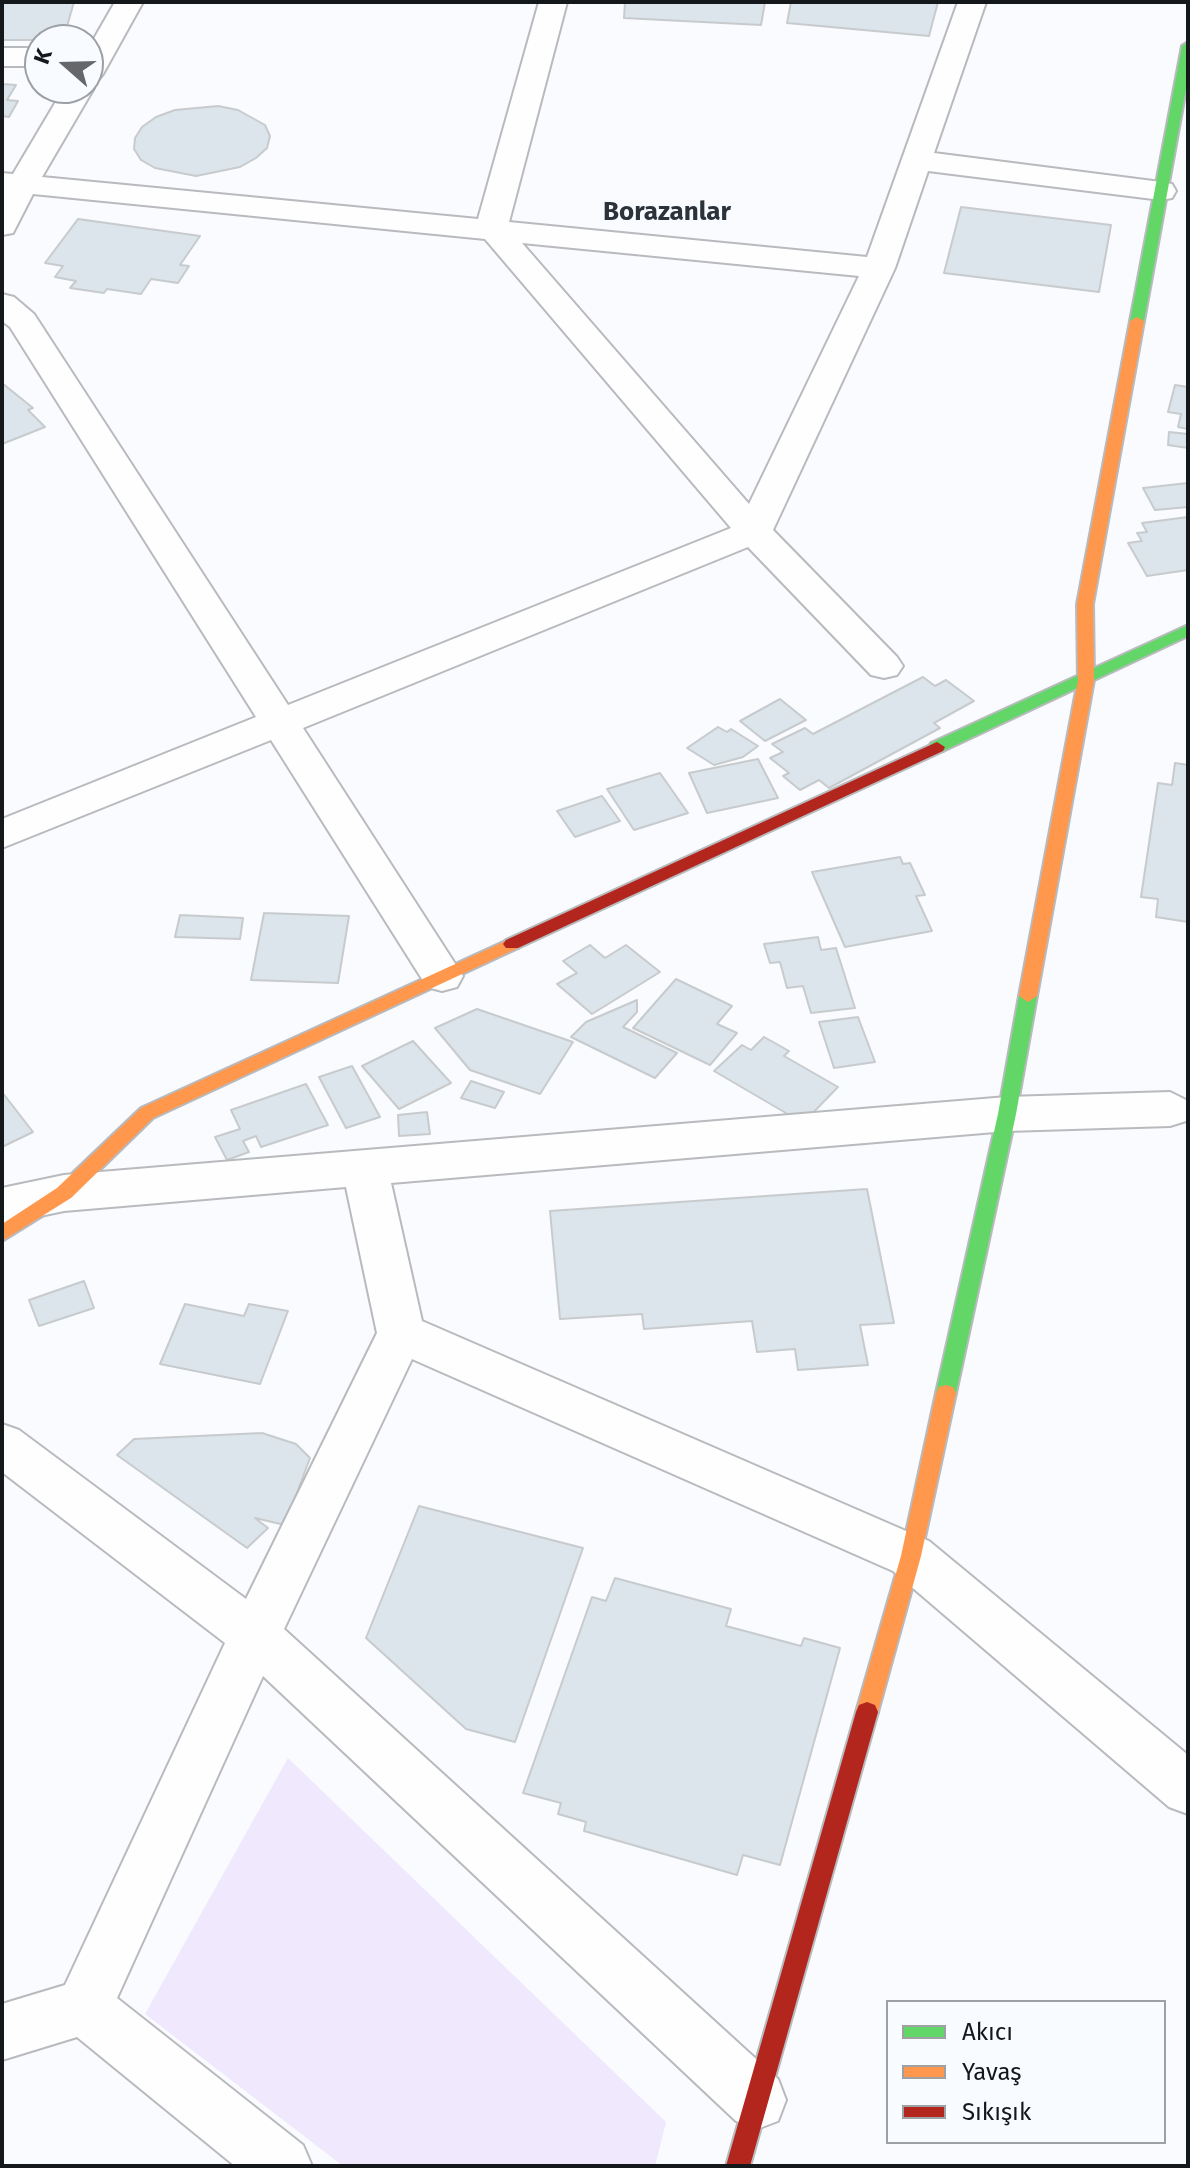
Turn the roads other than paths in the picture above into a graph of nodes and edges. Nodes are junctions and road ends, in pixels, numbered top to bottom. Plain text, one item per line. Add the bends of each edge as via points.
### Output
1 (129, 2) edge
2 (553, 2) edge
3 (972, 2) edge
4 (104, 42) edge
5 (1188, 46) edge
6 (2, 57) edge
7 (24, 57) edge
8 (68, 104) edge
9 (915, 160) junction
10 (13, 182) edge
11 (1161, 191) junction
12 (2, 226) edge
13 (492, 227) junction
14 (879, 268) junction
15 (9, 318) edge
16 (754, 532) junction
17 (1188, 630) edge
18 (884, 666) dead end
19 (1086, 680) junction
20 (277, 722) junction
21 (2, 834) edge
22 (442, 976) junction
23 (1182, 1109) edge
24 (1007, 1114) junction
25 (365, 1168) junction
26 (64, 1193) junction
27 (2, 1206) edge
28 (2, 1234) edge
29 (401, 1333) junction
30 (2, 1444) edge
31 (911, 1556) junction
32 (255, 1635) junction
33 (1188, 1789) edge
34 (84, 2007) junction
35 (2, 2032) edge
36 (757, 2100) junction
37 (282, 2166) edge
38 (738, 2166) edge

1 - 4 street
2 - 13 street
3 - 9 street
5 - 11 street
6 - 7 street
8 - 10 street
9 - 11 street
9 - 14 street
10 - 12 street
10 - 13 street
11 - 19 street via 1085,604
13 - 14 street
13 - 16 street
14 - 16 street
15 - 20 street
16 - 18 street
16 - 20 street
17 - 19 street
19 - 22 street
19 - 24 street
20 - 21 street
20 - 22 street
22 - 26 street via 147,1113
23 - 24 street
24 - 25 street
24 - 31 street
25 - 26 street
25 - 29 street
26 - 27 street
26 - 28 street
29 - 31 street
29 - 32 street
30 - 32 street
31 - 33 street
31 - 36 street
32 - 34 street
32 - 36 street
34 - 35 street
34 - 37 street
36 - 38 street

